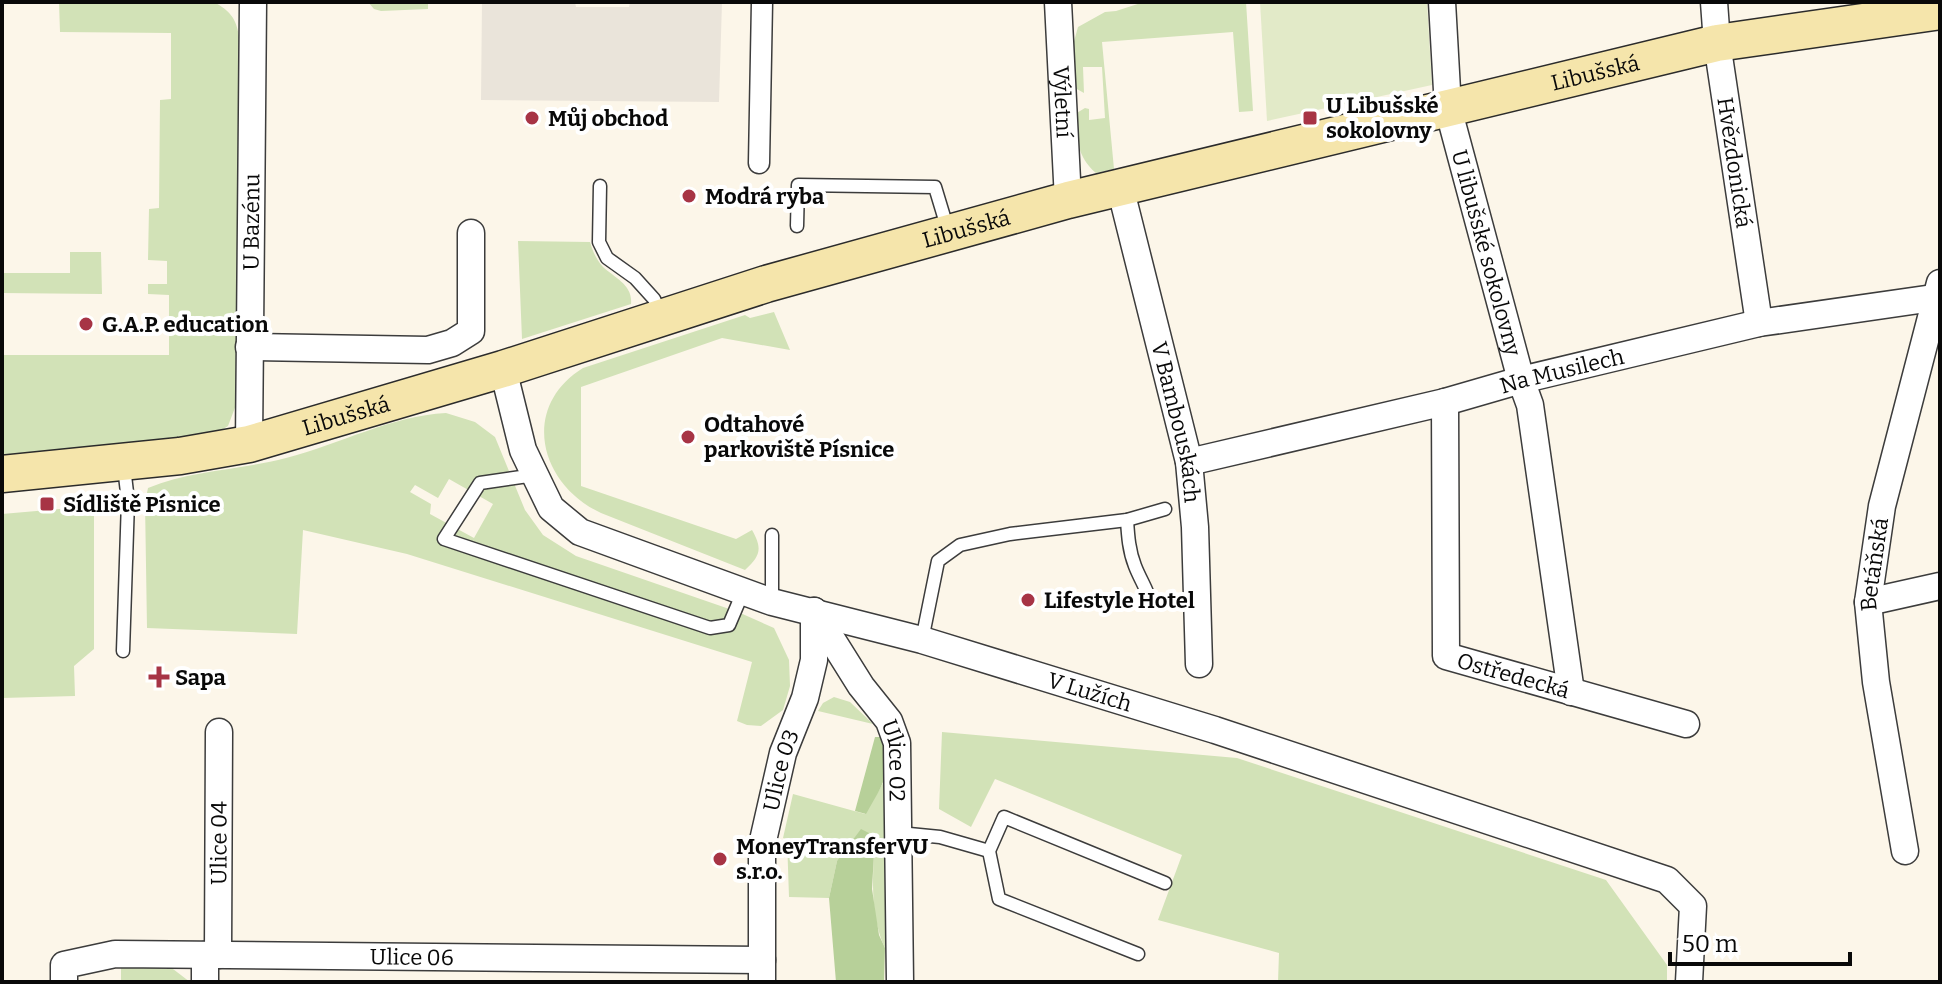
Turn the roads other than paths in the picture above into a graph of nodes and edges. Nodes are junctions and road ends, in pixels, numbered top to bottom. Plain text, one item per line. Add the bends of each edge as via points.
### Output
1 (253, 2) edge
2 (762, 2) edge
3 (1058, 2) edge
4 (1442, 2) edge
5 (1714, 2) edge
6 (1940, 11) edge
7 (1717, 43) junction
8 (1448, 108) junction
9 (759, 163) dead end
10 (600, 186) dead end
11 (1120, 187) junction
12 (1068, 200) junction
13 (797, 226) dead end
14 (471, 233) dead end
15 (949, 233) junction
16 (1938, 293) edge
17 (662, 317) junction
18 (1759, 323) junction
19 (249, 347) junction
20 (503, 369) junction
21 (1521, 380) junction
22 (1445, 402) junction
23 (249, 444) junction
24 (124, 461) junction
25 (1189, 462) junction
26 (2, 474) edge
27 (535, 475) junction
28 (1165, 509) dead end
29 (1127, 520) junction
30 (772, 535) dead end
31 (1940, 586) edge
32 (743, 592) junction
33 (772, 602) junction
34 (1868, 602) junction
35 (1151, 603) dead end
36 (814, 611) junction
37 (922, 640) junction
38 (123, 651) dead end
39 (1199, 664) dead end
40 (1571, 692) junction
41 (1686, 724) dead end
42 (219, 732) dead end
43 (899, 833) junction
44 (989, 851) junction
45 (1905, 851) dead end
46 (1165, 883) dead end
47 (1138, 954) dead end
48 (212, 955) junction
49 (762, 971) edge
50 (64, 973) edge
51 (205, 982) edge
52 (900, 982) edge
53 (1689, 982) edge

1 - 19 street, U Bazénu
2 - 9 street
3 - 12 street, Výletní
4 - 8 street, U libušské sokolovny
5 - 7 street, Hvězdonická
6 - 7 main road, Libušská
7 - 8 main road, Libušská
7 - 18 street, Hvězdonická
8 - 11 main road, Libušská
8 - 21 street, U libušské sokolovny
10 - 17 lane via 599,242 607,258 654,299
11 - 12 main road, Libušská
11 - 25 street, V Bambouskách
12 - 15 main road, Libušská
13 - 15 lane via 798,185 935,187
14 - 19 street via 471,331 452,343 428,350
15 - 17 main road, Libušská
16 - 18 street, Na Musilech
16 - 34 street, Betáňská via 1882,506
17 - 20 main road, Libušská
18 - 21 street, Na Musilech
19 - 23 street, U Bazénu
20 - 23 main road, Libušská
20 - 27 street, V Lužích via 523,450
21 - 22 street, Na Musilech
21 - 40 street, U libušské sokolovny via 1530,405
22 - 25 street, Na Musilech
22 - 40 street, Ostředecká via 1446,656
23 - 24 main road, Libušská
24 - 26 main road, Libušská
24 - 38 lane via 128,501
25 - 39 street, V Bambouskách
27 - 32 street, V Lužích via 551,508 580,532
27 - 32 lane via 480,483 444,539 710,628 729,625
28 - 29 lane
29 - 35 lane via 1129,549
29 - 37 lane via 960,545 938,561
30 - 33 lane
31 - 34 street
32 - 33 street, V Lužích
33 - 36 street, V Lužích
34 - 45 street, Betáňská
36 - 37 street, V Lužích
36 - 43 street, Ulice 02 via 894,733
36 - 49 street, Ulice 03 via 814,660 783,753 762,845
37 - 53 street, V Lužích via 1215,730 1667,880 1693,906
40 - 41 street, Ostředecká
42 - 48 street, Ulice 04
43 - 44 lane via 940,837
43 - 52 street, Ulice 02
44 - 46 lane via 1004,817
44 - 47 lane via 999,899
48 - 49 street, Ulice 06
48 - 50 street, Ulice 06 via 115,954
48 - 51 street, Ulice 04

